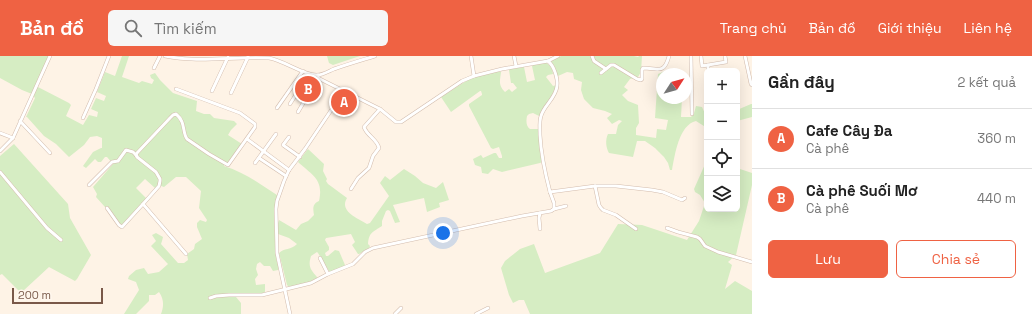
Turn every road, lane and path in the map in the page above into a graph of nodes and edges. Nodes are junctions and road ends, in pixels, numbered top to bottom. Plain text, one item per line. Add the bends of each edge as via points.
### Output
1 (50, 56) edge
2 (109, 56) edge
3 (160, 56) edge
4 (165, 56) edge
5 (375, 56) edge
6 (471, 56) edge
7 (514, 56) edge
8 (558, 56) edge
9 (592, 56) edge
10 (669, 56) edge
11 (691, 56) edge
12 (701, 56) edge
13 (725, 56) edge
14 (745, 56) edge
15 (248, 57) edge
16 (228, 58) junction
17 (548, 61) junction
18 (708, 65) joint
19 (516, 66) junction
20 (154, 68) dead end
21 (606, 69) junction
22 (303, 71) junction
23 (601, 73) dead end
24 (309, 74) junction
25 (474, 76) junction
26 (318, 77) junction
27 (752, 85) edge
28 (176, 88) dead end
29 (212, 91) dead end
30 (345, 92) junction
31 (231, 93) dead end
32 (290, 104) dead end
33 (277, 108) dead end
34 (380, 109) junction
35 (298, 112) dead end
36 (692, 114) dead end
37 (83, 118) dead end
38 (20, 121) junction
39 (0, 133) edge
40 (276, 134) dead end
41 (289, 137) dead end
42 (13, 138) junction
43 (247, 139) junction
44 (0, 151) edge
45 (263, 151) junction
46 (50, 153) dead end
47 (137, 156) junction
48 (300, 157) junction
49 (259, 158) junction
50 (255, 164) dead end
51 (290, 170) junction
52 (0, 172) edge
53 (286, 176) junction
54 (89, 185) dead end
55 (595, 186) junction
56 (351, 189) dead end
57 (550, 192) junction
58 (685, 198) dead end
59 (143, 204) junction
60 (566, 206) dead end
61 (107, 208) dead end
62 (554, 209) junction
63 (540, 213) junction
64 (636, 228) dead end
65 (667, 228) dead end
66 (540, 229) dead end
67 (61, 240) dead end
68 (186, 254) dead end
69 (320, 258) dead end
70 (752, 262) edge
71 (328, 274) junction
72 (285, 290) junction
73 (210, 298) dead end
74 (401, 308) dead end
75 (488, 308) dead end
76 (290, 314) edge
77 (395, 314) edge
78 (476, 314) edge

1 - 38 street
2 - 37 street
3 - 20 street
4 - 16 street via 184,59
5 - 26 street via 336,68
6 - 25 street
7 - 19 street
8 - 17 street
9 - 21 street via 594,61
10 - 21 street via 667,64 662,69 643,68 641,80 614,65
11 - 36 street
12 - 18 street via 702,66
13 - 18 street via 726,64
14 - 27 street
15 - 16 street
15 - 22 street via 272,58
15 - 31 street
16 - 29 street
17 - 19 street
17 - 57 street via 556,77 556,91 543,110 540,121 542,157
19 - 25 street
21 - 23 street
22 - 24 street
22 - 33 street
24 - 26 street
24 - 32 street
25 - 34 street via 462,81 401,122 396,122
26 - 30 street
26 - 35 street
28 - 43 street via 240,114 255,126
30 - 34 street
30 - 48 street
34 - 56 street via 364,127 379,148 369,168
38 - 42 street
38 - 46 street
39 - 42 street
40 - 45 street
41 - 48 street via 284,145
42 - 44 street
43 - 45 street
43 - 47 street via 228,165 187,139 181,119 175,114
45 - 49 street
45 - 51 street
47 - 54 street via 126,150 118,161 112,162
47 - 59 street via 156,172 160,181 159,186
48 - 51 street
49 - 50 street
49 - 53 street
51 - 53 street
52 - 67 street via 47,228
53 - 72 street via 276,209 277,253
55 - 57 street
55 - 58 street via 652,190 680,199
55 - 64 street via 599,205 603,210
57 - 62 street
59 - 61 street via 122,227
59 - 68 street
60 - 62 street
62 - 63 street
63 - 66 street
63 - 71 street via 373,248 353,264
65 - 70 street via 697,237 705,246 718,252
69 - 71 street
71 - 72 street via 311,283
72 - 73 street via 262,295
72 - 76 street
74 - 77 street
75 - 78 street

